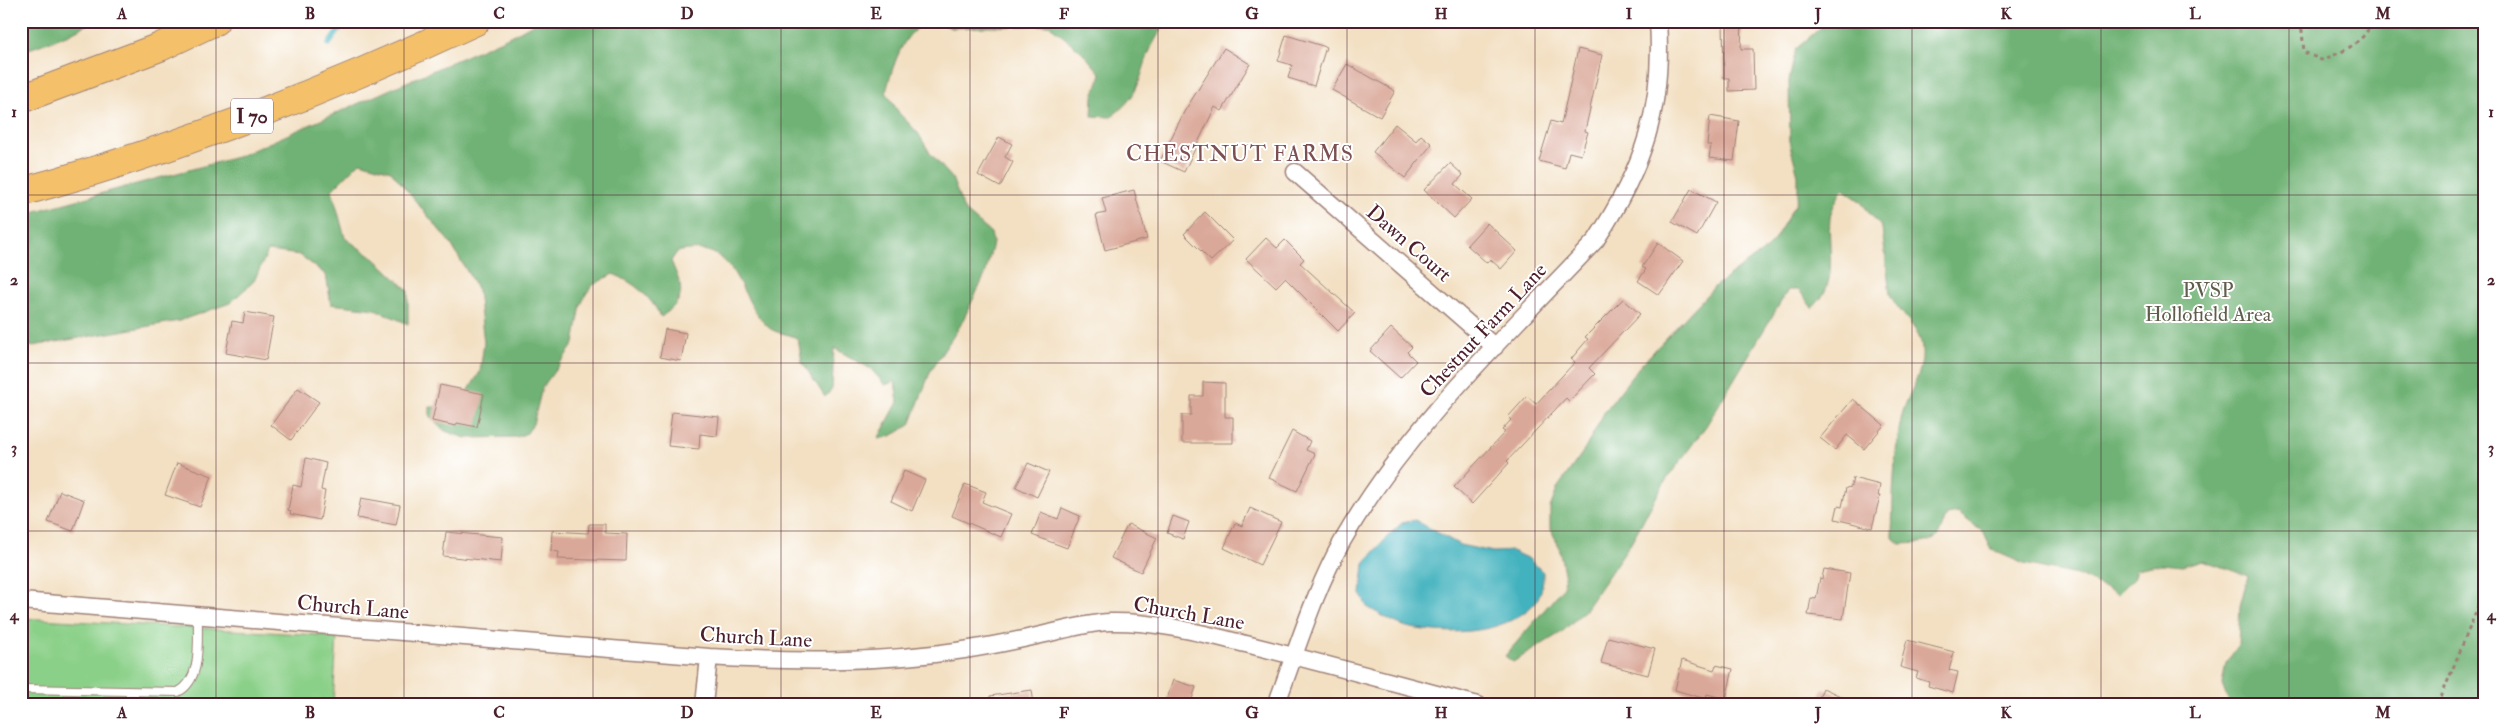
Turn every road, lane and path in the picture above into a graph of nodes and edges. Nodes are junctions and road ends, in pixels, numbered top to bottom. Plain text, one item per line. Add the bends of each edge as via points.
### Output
1 (215, 21) edge
2 (476, 21) edge
3 (1658, 21) edge
4 (2301, 21) edge
5 (2372, 21) edge
6 (21, 99) edge
7 (1295, 172) dead end
8 (21, 192) edge
9 (1495, 347) junction
10 (2484, 592) edge
11 (21, 601) edge
12 (198, 616) junction
13 (1295, 656) junction
14 (709, 657) junction
15 (21, 689) edge
16 (704, 705) edge
17 (1276, 705) edge
18 (1478, 705) edge
19 (2438, 705) edge

1 - 6 highway via 160,47
2 - 8 highway, I 70 via 310,94 191,139
3 - 9 street, Chestnut Farm Lane via 1660,46 1651,126 1618,206 1596,240
4 - 5 path via 2304,52 2321,60 2361,40
7 - 9 street, Dawn Court
9 - 13 street, Chestnut Farm Lane via 1422,427 1367,499 1342,542
10 - 19 path
11 - 12 street, Church Lane
12 - 14 street, Church Lane
12 - 15 lane via 193,678 178,692
13 - 14 street, Church Lane via 1186,630 1144,623 1109,622 916,657 845,661
13 - 17 street, Chestnut Farm Lane
13 - 18 street, Church Lane
14 - 16 street

